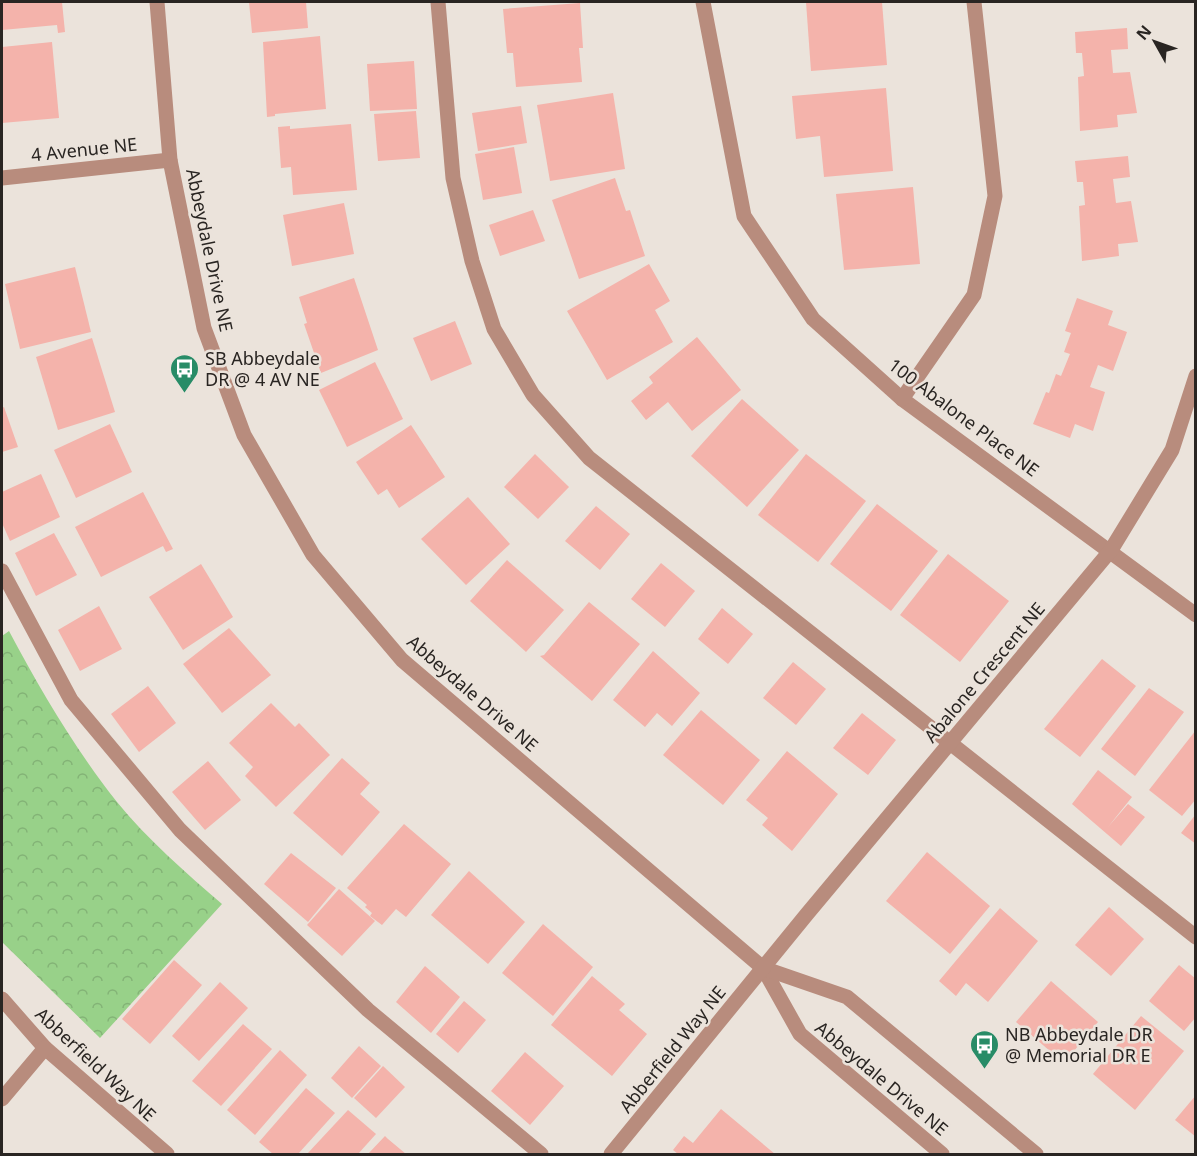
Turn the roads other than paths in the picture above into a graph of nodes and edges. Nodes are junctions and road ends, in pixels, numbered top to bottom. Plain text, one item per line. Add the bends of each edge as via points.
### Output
1 (157, 2) edge
2 (438, 2) edge
3 (703, 2) edge
4 (974, 2) edge
5 (170, 160) junction
6 (2, 178) edge
7 (1196, 376) edge
8 (902, 399) junction
9 (1111, 550) junction
10 (2, 571) edge
11 (1196, 615) edge
12 (952, 742) junction
13 (1196, 937) edge
14 (763, 968) junction
15 (2, 999) edge
16 (45, 1048) junction
17 (2, 1099) edge
18 (167, 1155) edge
19 (541, 1155) edge
20 (611, 1155) edge
21 (942, 1155) edge
22 (1035, 1155) edge

1 - 5 street, Abbeydale Drive NE
2 - 12 street via 453,178 472,261 494,329 533,395 589,458
3 - 8 street, 100 Abalone Place NE via 744,216 813,319
4 - 8 street via 995,196 974,295
5 - 6 street, 4 Avenue NE
5 - 14 street, Abbeydale Drive NE via 204,328 244,435 313,555 402,660
7 - 9 street, Abalone Crescent NE via 1172,450
8 - 9 street, 100 Abalone Place NE
9 - 11 street, 100 Abalone Place NE
9 - 12 street, Abalone Crescent NE
10 - 19 street via 71,700 180,830 368,1010
12 - 13 street
12 - 14 street, Abalone Crescent NE
14 - 20 street, Abberfield Way NE
14 - 21 street, Abbeydale Drive NE via 800,1034
14 - 22 street, Abbeydale Drive NE via 847,997
15 - 16 street, Abberfield Way NE
16 - 17 street
16 - 18 street, Abberfield Way NE

